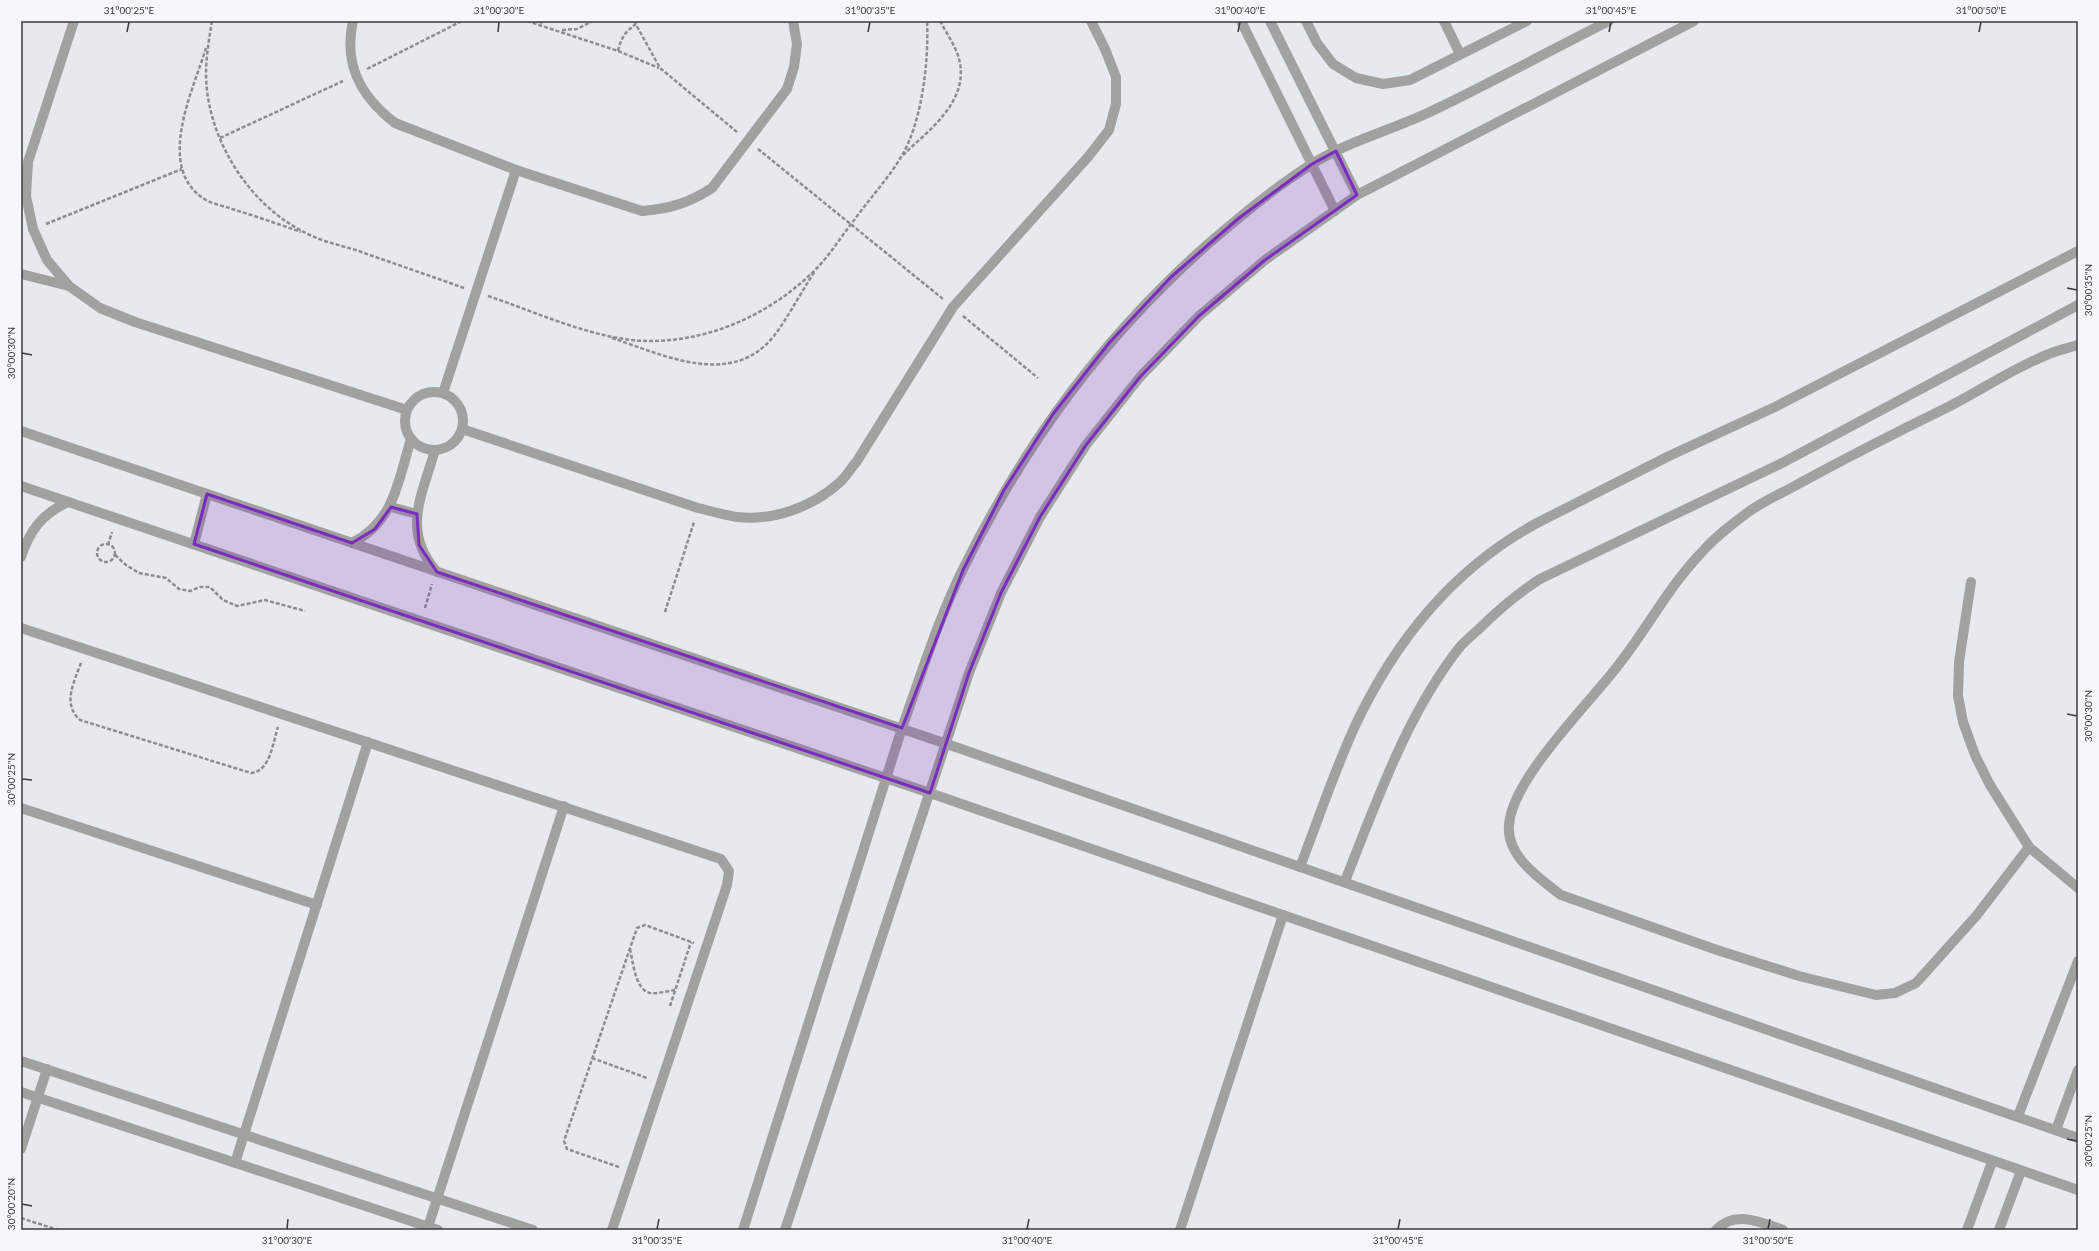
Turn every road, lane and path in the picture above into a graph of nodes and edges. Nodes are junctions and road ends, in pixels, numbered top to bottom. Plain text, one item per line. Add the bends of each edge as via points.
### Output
1 (74, 21) edge
2 (212, 21) edge
3 (353, 21) edge
4 (462, 21) edge
5 (527, 21) edge
6 (538, 21) edge
7 (593, 21) edge
8 (793, 21) edge
9 (927, 21) edge
10 (940, 21) edge
11 (1091, 21) edge
12 (1241, 21) edge
13 (1270, 21) edge
14 (1306, 21) edge
15 (1444, 21) edge
16 (1527, 21) edge
17 (1609, 21) edge
18 (1694, 21) edge
19 (635, 23) edge
20 (555, 29) junction
21 (208, 44) junction
22 (618, 51) junction
23 (1460, 54) junction
24 (660, 68) junction
25 (355, 76) junction
26 (220, 138) junction
27 (748, 141) junction
28 (1336, 151) junction
29 (902, 157) junction
30 (28, 162) junction
31 (1312, 164) junction
32 (182, 169) junction
33 (516, 170) junction
34 (21, 182) edge
35 (1357, 195) junction
36 (1335, 211) junction
37 (851, 223) junction
38 (33, 229) junction
39 (304, 233) junction
40 (2078, 251) edge
41 (817, 268) junction
42 (21, 274) edge
43 (69, 286) junction
44 (476, 292) junction
45 (2078, 305) edge
46 (608, 337) junction
47 (2078, 345) edge
48 (443, 393) junction
49 (407, 410) junction
50 (462, 429) junction
51 (21, 432) edge
52 (411, 439) junction
53 (434, 450) junction
54 (21, 486) edge
55 (207, 494) junction
56 (68, 502) junction
57 (391, 506) junction
58 (698, 508) junction
59 (416, 514) junction
60 (24, 540) edge
61 (352, 543) junction
62 (194, 544) junction
63 (115, 555) junction
64 (21, 557) edge
65 (436, 572) junction
66 (1971, 582) dead end
67 (305, 611) dead end
68 (665, 612) dead end
69 (421, 620) junction
70 (21, 628) edge
71 (85, 649) junction
72 (282, 713) junction
73 (902, 728) junction
74 (368, 742) junction
75 (946, 744) junction
76 (886, 778) junction
77 (930, 792) junction
78 (564, 806) junction
79 (21, 808) edge
80 (2029, 847) junction
81 (1300, 867) junction
82 (1345, 881) junction
83 (2078, 888) edge
84 (317, 905) junction
85 (1282, 915) junction
86 (706, 947) junction
87 (630, 948) junction
88 (2078, 961) edge
89 (2074, 980) edge
90 (675, 990) dead end
91 (592, 1058) junction
92 (21, 1061) edge
93 (47, 1070) junction
94 (2078, 1070) edge
95 (647, 1078) dead end
96 (21, 1092) edge
97 (38, 1097) junction
98 (2018, 1116) junction
99 (2056, 1130) junction
100 (244, 1135) junction
101 (2078, 1138) edge
102 (21, 1149) edge
103 (1992, 1162) junction
104 (236, 1163) junction
105 (631, 1171) junction
106 (2021, 1171) junction
107 (2078, 1190) edge
108 (438, 1198) junction
109 (21, 1218) edge
110 (47, 1226) junction
111 (433, 1228) edge
112 (46, 1230) edge
113 (58, 1230) edge
114 (533, 1230) edge
115 (612, 1230) edge
116 (743, 1230) edge
117 (785, 1230) edge
118 (1180, 1230) edge
119 (1716, 1230) edge
120 (1783, 1230) edge
121 (1967, 1230) edge
122 (1999, 1230) edge

1 - 30 street
2 - 21 path
3 - 25 street via 350,55
4 - 25 path
5 - 20 path
6 - 20 path
7 - 20 path via 577,29
8 - 27 street via 796,44 794,67 786,89
9 - 29 path via 927,57 923,91
10 - 29 path via 960,62 960,85 951,107
11 - 58 street via 1116,77 1116,104 1109,130 1088,157 953,307 857,461 840,482 818,499 793,511 765,517 737,517
12 - 31 street
13 - 28 street
14 - 23 street via 1333,64 1356,78 1383,84 1410,80
15 - 23 street
16 - 23 street
17 - 28 street via 1435,110
18 - 35 street
19 - 22 path via 621,40
19 - 24 path
20 - 22 path
21 - 26 path via 206,76 210,108
21 - 32 path via 181,130 178,150
22 - 24 path
24 - 27 path
25 - 26 path
25 - 33 street via 378,110 395,123
26 - 39 path via 235,167 254,193 278,215
27 - 33 street via 712,188 684,203 661,210 642,211
27 - 37 path
28 - 31 street
28 - 35 street
29 - 37 path
30 - 34 street
30 - 38 street via 26,196
31 - 36 street
31 - 73 street via 1238,218 1171,277 1109,343 1053,414 1004,490 962,570 928,653
32 - 38 path
32 - 39 path via 191,186 206,200
33 - 44 street
35 - 36 street
36 - 75 street via 1265,260 1199,316 1140,378 1086,445 1040,517 1001,593
37 - 41 path
38 - 43 street via 47,260
39 - 44 path
40 - 81 street via 1775,407 1669,456 1537,523 1476,562 1430,608 1371,695 1355,727
41 - 46 path via 782,299 743,321 699,335 654,341
41 - 46 path via 773,336 756,352 734,363 711,366 687,362
42 - 43 street
43 - 49 street via 100,308 135,322
44 - 46 path
44 - 48 street
45 - 82 street via 1780,464 1540,579 1504,603 1460,647 1419,709 1402,742
47 - 80 street via 2049,353 1860,450 1750,510 1724,531 1701,552 1675,584 1621,663 1553,744 1518,795 1508,827 1512,843 1522,860 1540,879 1561,895 1754,962 1876,995 1895,993 1916,983 1977,915
48 - 49 street via 426,393 411,403
48 - 50 street via 453,399 460,408 463,418
49 - 52 street via 405,425
50 - 53 street via 452,444
50 - 58 street
51 - 55 street
52 - 53 street via 422,447
52 - 57 street
53 - 59 street
54 - 56 street
55 - 61 street
55 - 62 street
56 - 60 street via 43,517
56 - 62 street
57 - 59 street
57 - 61 street via 375,529
58 - 68 path
59 - 65 street via 419,545 426,560
60 - 64 street
61 - 65 street
62 - 69 street
63 - 63 path via 115,551 108,545 100,547 97,551 100,560 104,562 109,562
63 - 67 path via 139,573 166,578 179,589 190,591 200,586 210,587 223,600 237,606 265,600
65 - 69 path
65 - 73 street
66 - 80 street via 1959,662 1958,696 1963,722 1990,785
69 - 76 street
70 - 71 street
71 - 72 street
71 - 72 path via 70,702 80,720 251,773 261,770 266,765
72 - 74 street
73 - 75 street
73 - 76 street
74 - 78 street
74 - 84 street
75 - 77 street
75 - 81 street
76 - 77 street
76 - 116 street
77 - 85 street
77 - 117 street
78 - 86 street via 721,859 729,871 729,878
78 - 108 street
79 - 84 street
80 - 83 street
81 - 82 street
82 - 98 street
84 - 100 street
85 - 103 street
85 - 118 street
86 - 87 path via 642,925 637,928
86 - 105 street
87 - 90 path via 638,982 643,990 649,993
87 - 91 path
88 - 89 street
89 - 98 street
91 - 95 path
91 - 105 path via 564,1144 567,1149
92 - 93 street
93 - 97 street
93 - 100 street
94 - 99 street
96 - 97 street
97 - 102 street
97 - 104 street
98 - 99 street
99 - 101 street
100 - 104 street
100 - 108 street
103 - 106 street
103 - 121 street
104 - 111 street
105 - 115 street
106 - 107 street
106 - 122 street
108 - 111 street
108 - 114 street
109 - 110 path
110 - 112 path
110 - 113 path
119 - 120 street via 1730,1220 1742,1218

